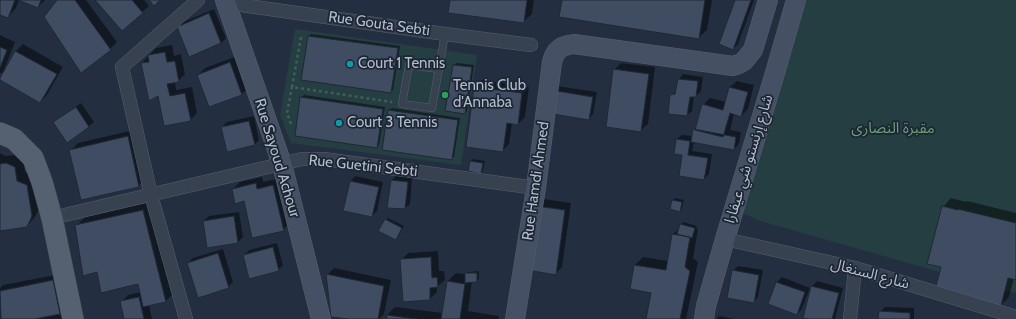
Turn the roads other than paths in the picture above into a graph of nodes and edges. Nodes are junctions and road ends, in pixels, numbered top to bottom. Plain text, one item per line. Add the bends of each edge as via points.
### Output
1 (198, 0) edge
2 (768, 0) edge
3 (796, 0) edge
4 (226, 1) edge
5 (445, 34) junction
6 (531, 45) dead end
7 (439, 69) junction
8 (0, 133) edge
9 (282, 164) junction
10 (536, 188) junction
11 (151, 195) junction
12 (52, 218) junction
13 (725, 238) junction
14 (856, 268) junction
15 (1013, 316) edge
16 (73, 319) edge
17 (186, 319) edge
18 (320, 319) edge
19 (515, 319) edge
20 (704, 319) edge
21 (850, 319) edge

1 - 11 street via 122,67
2 - 10 main road, Rue Hamdi Ahmed via 753,50 744,61 733,66 574,44 557,51 552,62
3 - 13 main road, شارع إرنستو شي عيفارا
4 - 5 street, Rue Gouta Sebti
4 - 9 main road, Rue Sayoud Achour
5 - 6 street, Rue Gouta Sebti
5 - 7 lane
7 - 7 lane via 432,108 402,104 409,65
8 - 12 main road via 14,139 32,158
9 - 10 street, Rue Guetini Sebti via 302,159 324,159
9 - 11 street, Rue Guetini Sebti
9 - 18 main road, Rue Sayoud Achour
10 - 19 main road, Rue Hamdi Ahmed
11 - 12 street, Rue Guetini Sebti
11 - 17 street
12 - 16 main road
13 - 14 street, شارع السنغال
13 - 20 main road, شارع إرنستو شي عيفارا
14 - 15 street, شارع السنغال
14 - 21 street

